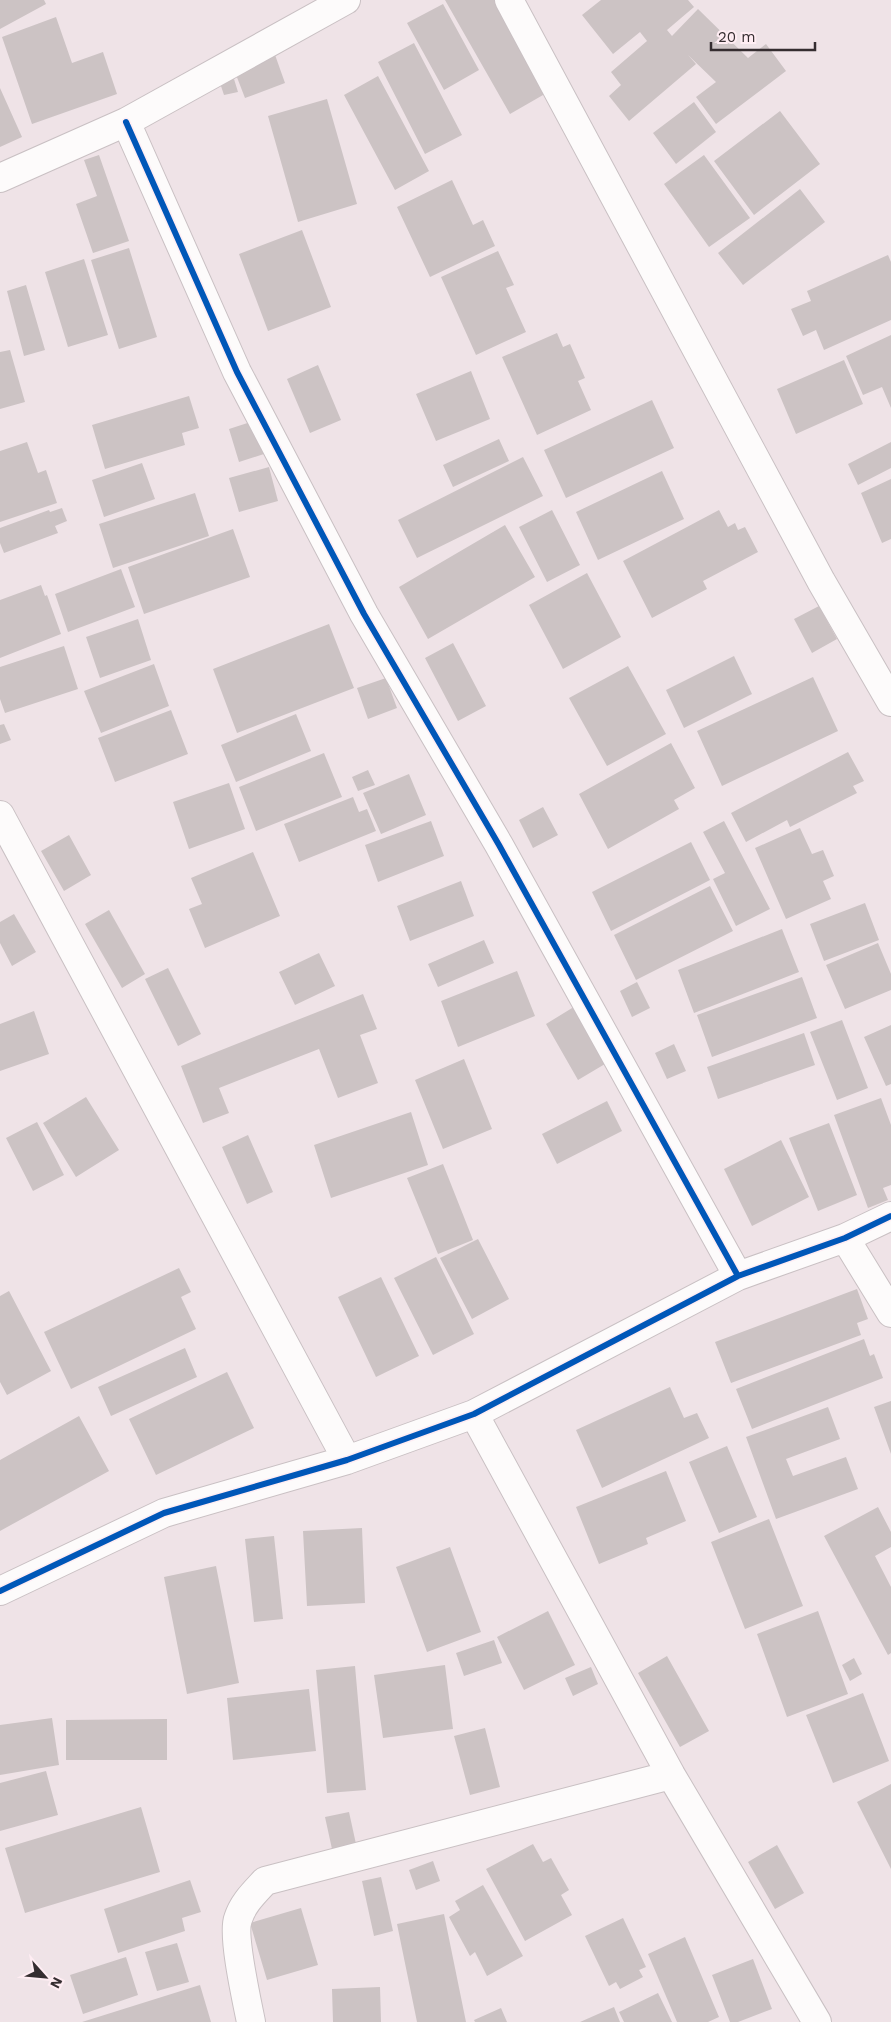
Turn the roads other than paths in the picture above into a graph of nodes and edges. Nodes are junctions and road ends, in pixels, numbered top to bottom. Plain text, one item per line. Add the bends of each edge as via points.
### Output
1 (346, 0) edge
2 (509, 0) edge
3 (126, 122) junction
4 (0, 178) edge
5 (891, 702) edge
6 (0, 815) edge
7 (891, 1216) edge
8 (845, 1238) junction
9 (738, 1276) junction
10 (891, 1313) edge
11 (474, 1414) junction
12 (347, 1460) junction
13 (0, 1591) edge
14 (671, 1775) junction
15 (251, 2022) edge
16 (817, 2022) edge

1 - 3 street
2 - 5 street via 821,581
3 - 4 street
3 - 9 street via 237,372 364,614 499,845
6 - 12 street
7 - 8 street
8 - 9 street
8 - 10 street
9 - 11 street
11 - 12 street
11 - 14 street
12 - 13 street via 164,1513
14 - 15 street via 264,1881 246,1901 237,1921 239,1957
14 - 16 street

